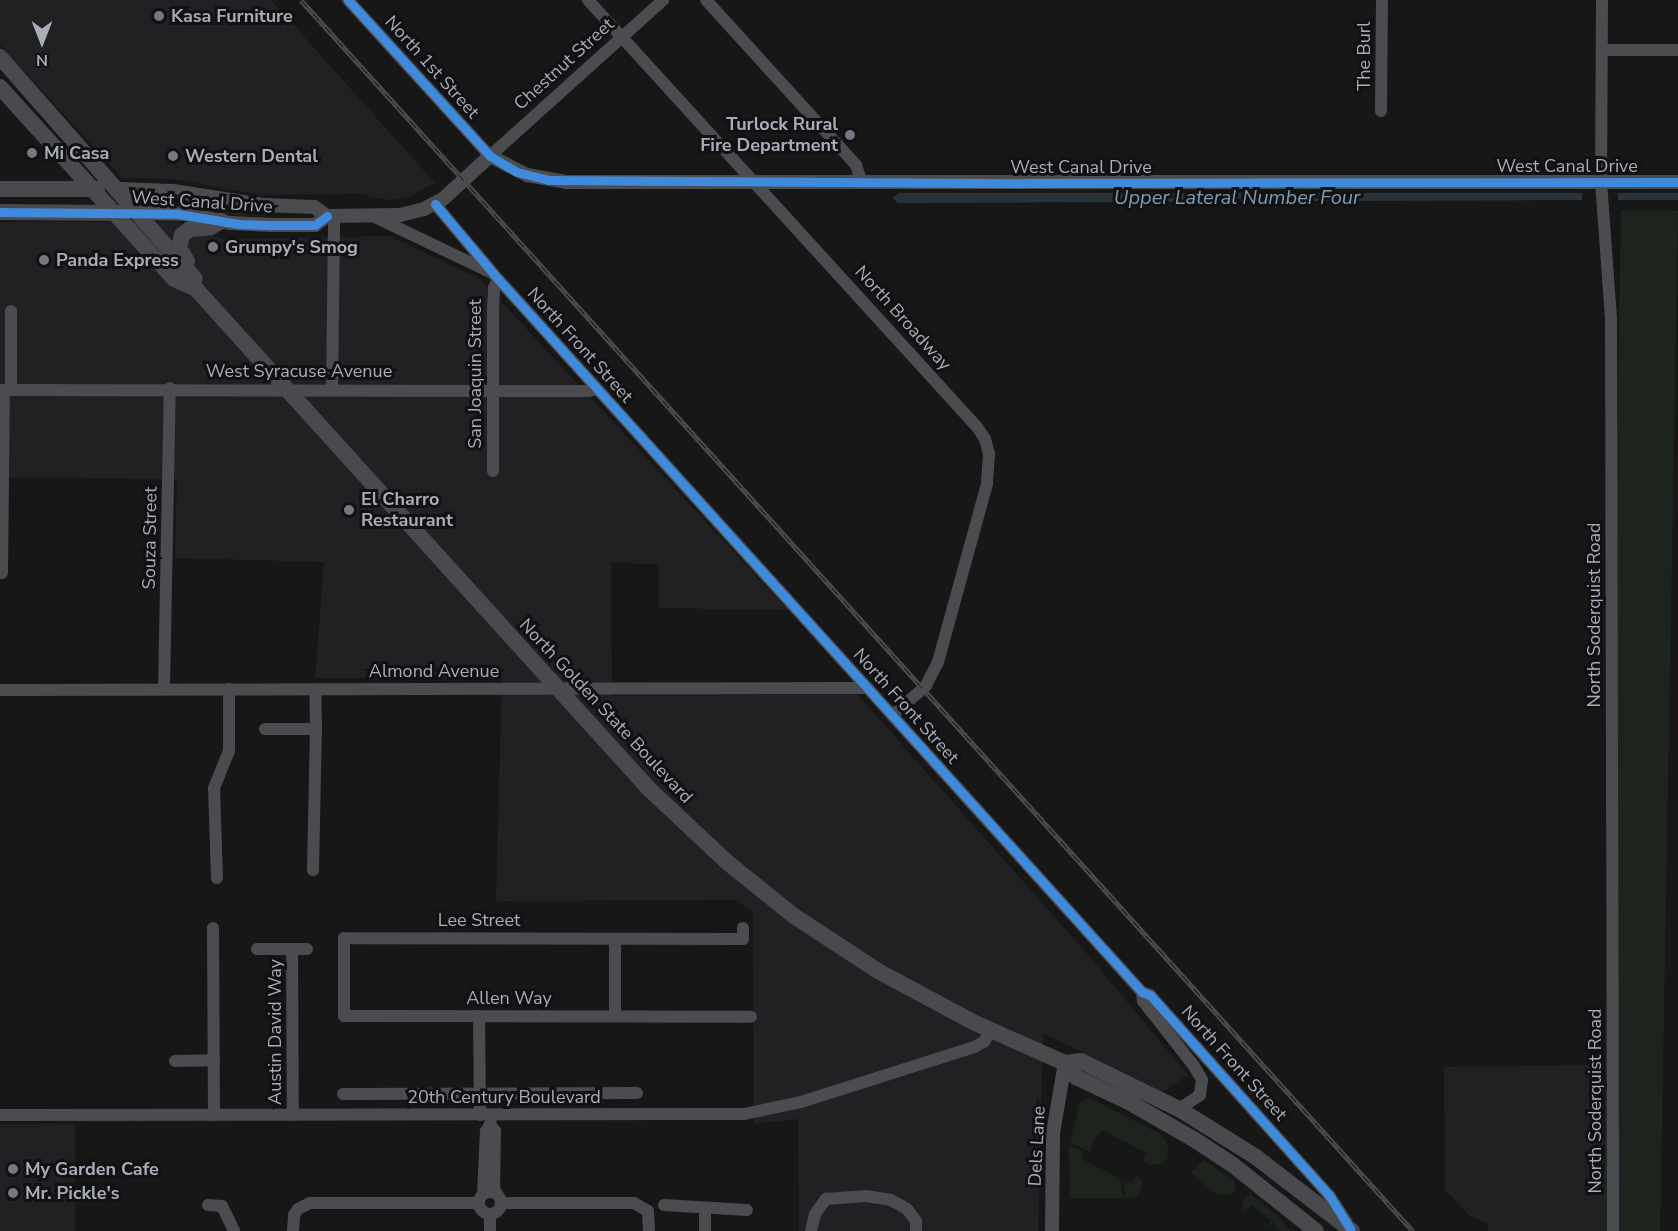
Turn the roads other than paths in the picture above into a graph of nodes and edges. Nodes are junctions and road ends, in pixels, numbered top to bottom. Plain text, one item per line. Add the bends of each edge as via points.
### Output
1 (348, 0) edge
2 (588, 0) edge
3 (663, 0) edge
4 (706, 0) edge
5 (1382, 0) edge
6 (1602, 0) edge
7 (620, 36) junction
8 (1602, 50) junction
9 (1678, 50) edge
10 (0, 57) edge
11 (0, 87) edge
12 (1382, 111) dead end
13 (490, 156) junction
14 (861, 180) junction
15 (752, 181) junction
16 (1601, 182) junction
17 (1678, 182) edge
18 (0, 189) edge
19 (92, 189) junction
20 (119, 189) junction
21 (435, 204) junction
22 (0, 212) edge
23 (113, 213) junction
24 (139, 213) junction
25 (331, 216) junction
26 (372, 216) junction
27 (221, 221) junction
28 (495, 276) junction
29 (195, 284) junction
30 (11, 311) dead end
31 (170, 388) junction
32 (286, 389) junction
33 (597, 389) junction
34 (5, 390) edge
35 (332, 390) junction
36 (493, 390) junction
37 (493, 471) dead end
38 (2, 573) dead end
39 (556, 688) junction
40 (868, 688) junction
41 (164, 689) junction
42 (229, 689) junction
43 (0, 690) edge
44 (315, 690) junction
45 (892, 715) junction
46 (265, 729) dead end
47 (316, 729) junction
48 (313, 870) dead end
49 (217, 878) dead end
50 (213, 928) dead end
51 (743, 928) dead end
52 (344, 938) joint
53 (615, 939) junction
54 (257, 949) dead end
55 (292, 949) junction
56 (307, 949) dead end
57 (1142, 992) junction
58 (479, 1016) junction
59 (615, 1016) junction
60 (751, 1017) dead end
61 (991, 1031) junction
62 (214, 1060) junction
63 (175, 1061) dead end
64 (1065, 1063) junction
65 (637, 1093) dead end
66 (343, 1094) dead end
67 (480, 1094) junction
68 (1179, 1110) junction
69 (0, 1115) edge
70 (214, 1115) junction
71 (293, 1115) junction
72 (487, 1118) junction
73 (481, 1198) junction
74 (499, 1199) junction
75 (207, 1205) dead end
76 (664, 1205) dead end
77 (705, 1209) junction
78 (747, 1210) dead end
79 (490, 1215) junction
80 (1309, 1228) edge
81 (1351, 1230) edge
82 (234, 1231) edge
83 (293, 1231) edge
84 (490, 1231) edge
85 (649, 1231) edge
86 (705, 1231) edge
87 (811, 1231) edge
88 (916, 1231) edge
89 (1052, 1231) edge
90 (1613, 1231) edge

1 - 13 street, North 1st Street
2 - 7 street, North Broadway
3 - 7 street, Chestnut Street
4 - 14 street via 856,165
5 - 12 street, The Burl
6 - 8 street, North Soderquist Road
7 - 13 street, Chestnut Street
7 - 15 street, North Broadway
8 - 9 street
8 - 16 street, North Soderquist Road
10 - 20 main road, North Golden State Boulevard
11 - 19 main road, North Golden State Boulevard
13 - 15 street, West Canal Drive via 517,172 554,181
13 - 21 street, West Canal Drive via 465,182
14 - 15 street, West Canal Drive
14 - 16 street, West Canal Drive
15 - 45 street, North Broadway via 977,427 988,448 987,484 938,662 926,686
16 - 17 street, West Canal Drive
16 - 90 street, North Soderquist Road via 1611,317
18 - 19 main road, West Canal Drive
19 - 20 main road, West Canal Drive
19 - 23 main road, North Golden State Boulevard
20 - 24 main road, North Golden State Boulevard
20 - 25 street, West Canal Drive via 173,191 262,206 314,207
21 - 26 street, West Canal Drive via 400,215
21 - 28 street, North Front Street
22 - 23 main road, West Canal Drive
23 - 24 main road, West Canal Drive
23 - 29 main road, North Golden State Boulevard via 174,279
24 - 27 street, West Canal Drive via 189,214
24 - 29 main road, North Golden State Boulevard
25 - 26 street, West Canal Drive
25 - 27 street, West Canal Drive via 315,225
25 - 35 street
26 - 28 street
27 - 29 main road via 212,227 190,229 180,237 179,248 193,268
28 - 33 street, North Front Street
28 - 36 street, San Joaquin Street
29 - 32 main road, North Golden State Boulevard
30 - 34 street
31 - 32 street, West Syracuse Avenue
31 - 34 street, West Syracuse Avenue
31 - 41 street, Souza Street
32 - 35 street, West Syracuse Avenue
32 - 39 main road, North Golden State Boulevard
33 - 36 street, West Syracuse Avenue
33 - 40 street, North Front Street
34 - 38 street
35 - 36 street, West Syracuse Avenue
36 - 37 street, San Joaquin Street
39 - 40 street, Almond Avenue
39 - 44 street, Almond Avenue
39 - 61 main road, North Golden State Boulevard via 686,825 771,898 878,971
40 - 45 street, North Front Street
41 - 42 street, Almond Avenue
41 - 43 street, Almond Avenue
42 - 44 street, Almond Avenue
42 - 49 street via 229,751 214,788
44 - 47 street
45 - 57 street, North Front Street
46 - 47 street
47 - 48 street
50 - 62 street
51 - 53 street, Lee Street via 743,939
52 - 53 street, Lee Street
52 - 58 street, Allen Way via 344,1016
53 - 59 street
54 - 55 street
55 - 56 street
55 - 71 street, Austin David Way
57 - 68 street, North Front Street via 1143,1001 1202,1080 1200,1095
57 - 81 street, North Front Street via 1150,994 1329,1194
58 - 59 street, Allen Way
58 - 67 street
59 - 60 street, Allen Way
61 - 64 main road, North Golden State Boulevard
61 - 72 street, 20th Century Boulevard via 984,1042 974,1047 801,1102 756,1112
62 - 63 street
62 - 70 street
64 - 68 main road, North Golden State Boulevard via 1081,1061
64 - 80 main road, North Golden State Boulevard via 1076,1077 1146,1111 1213,1152
64 - 89 street, Dels Lane via 1053,1133
65 - 67 street
66 - 67 street
67 - 72 street
68 - 81 main road, North Golden State Boulevard via 1266,1164
69 - 70 street, 20th Century Boulevard
70 - 71 street, 20th Century Boulevard
71 - 72 street, 20th Century Boulevard
72 - 73 street
72 - 74 street via 495,1131 494,1188
73 - 74 street via 490,1192
73 - 79 street via 483,1212
73 - 83 street via 310,1203 294,1215
74 - 79 street via 500,1210
74 - 85 street via 634,1203 648,1211
75 - 82 street via 222,1206
76 - 77 street via 696,1205
77 - 78 street
77 - 86 street
79 - 84 street
87 - 88 street via 815,1214 826,1199 866,1196 891,1200 907,1209 916,1221

